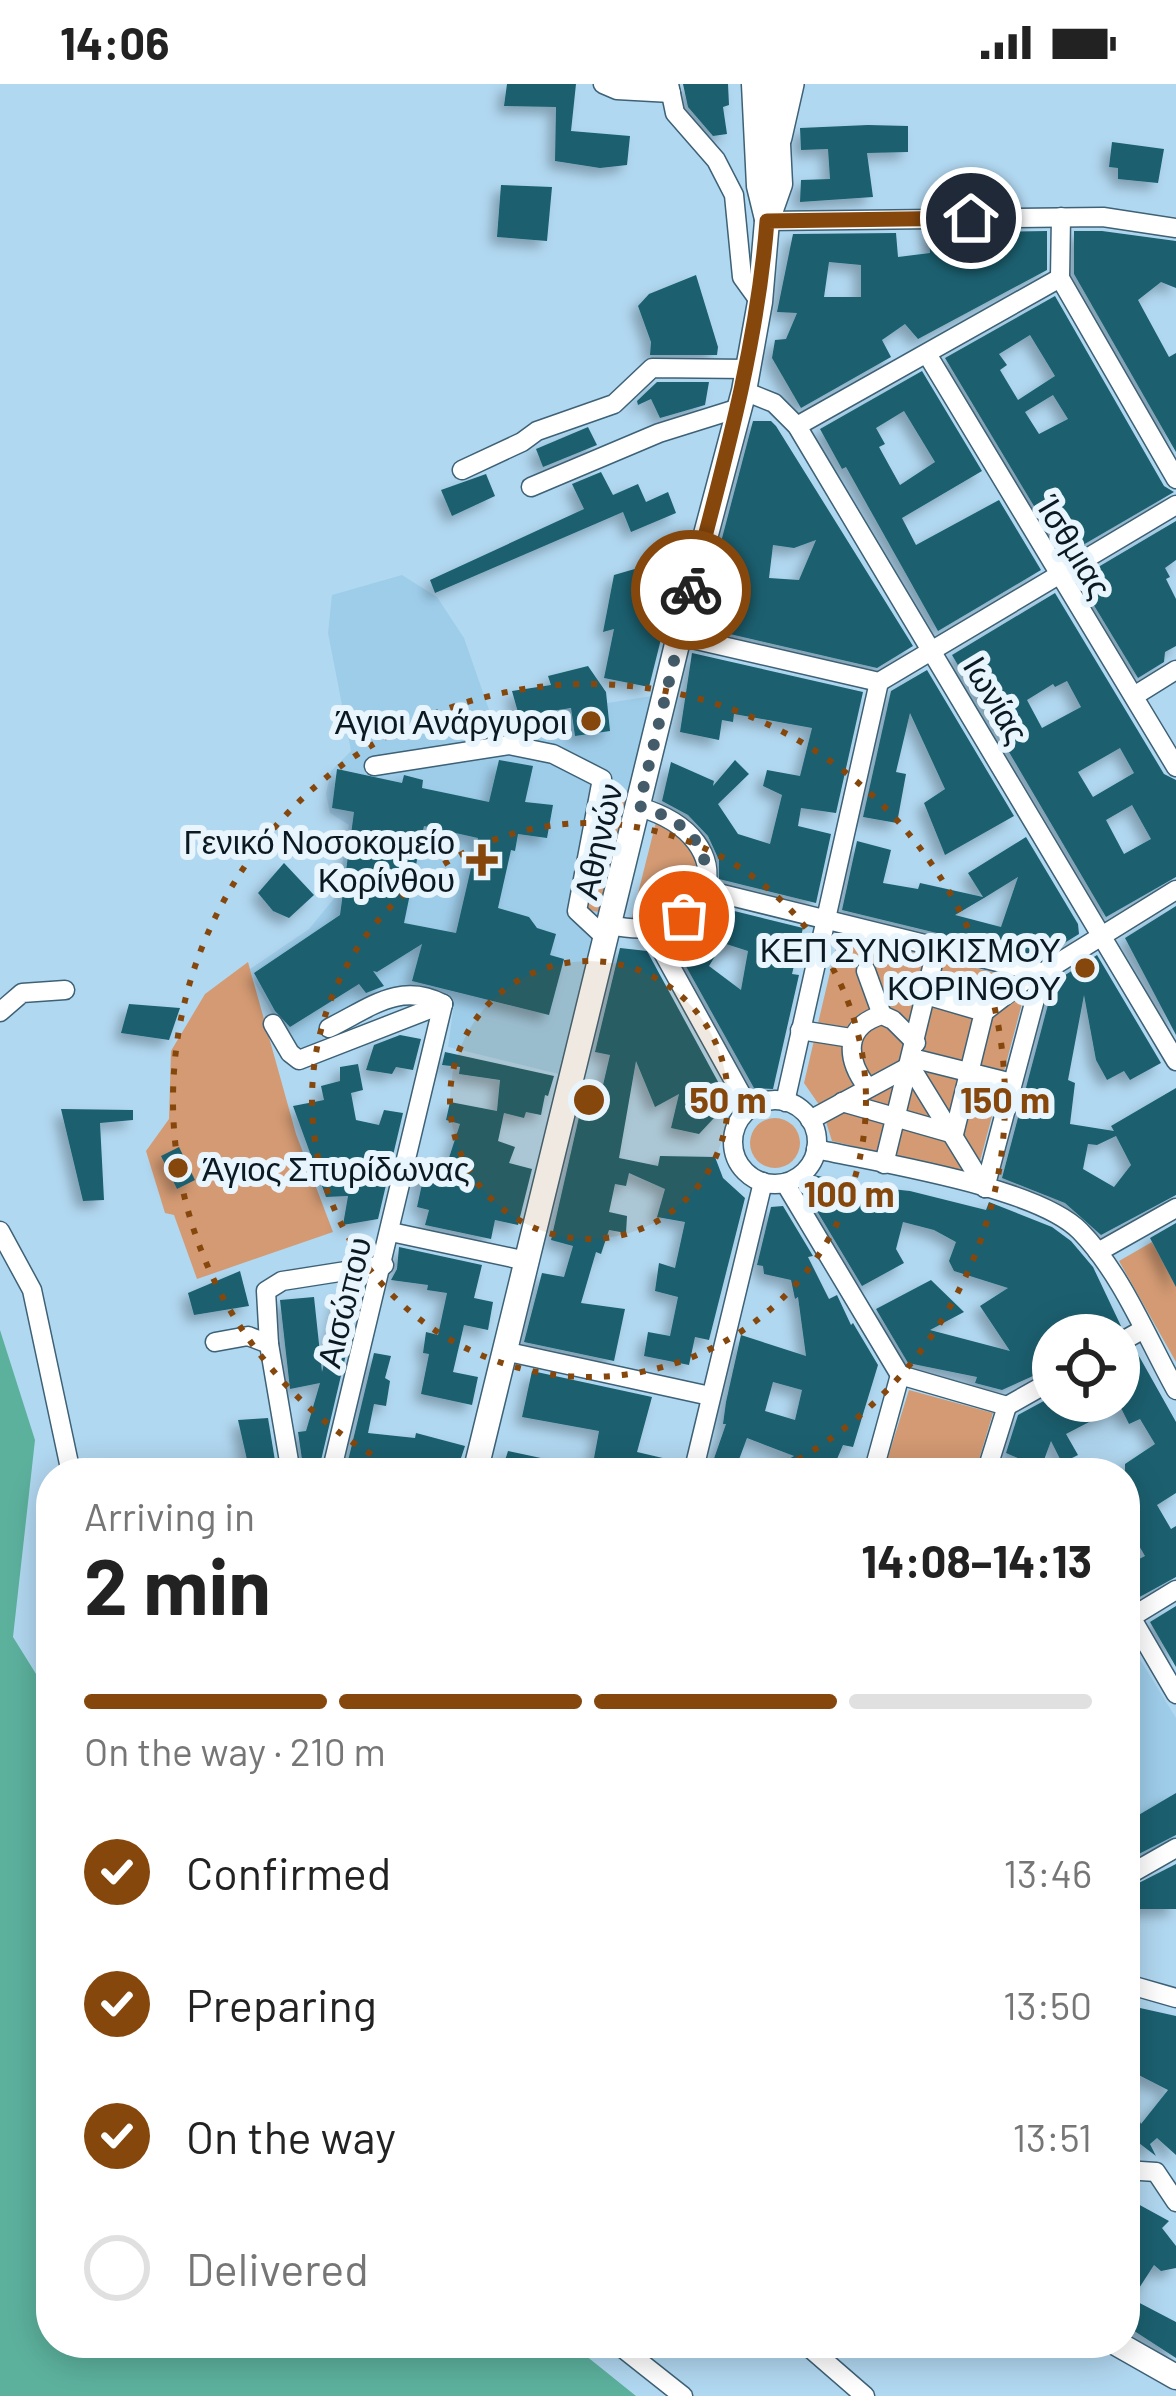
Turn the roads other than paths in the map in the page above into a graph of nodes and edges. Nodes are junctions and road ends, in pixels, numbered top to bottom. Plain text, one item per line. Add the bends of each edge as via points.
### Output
1 (603, 84) edge
2 (754, 84) edge
3 (775, 84) edge
4 (790, 84) edge
5 (670, 89) edge
6 (778, 137) junction
7 (1061, 218) junction
8 (767, 221) junction
9 (1176, 229) edge
10 (1060, 278) junction
11 (760, 302) junction
12 (927, 354) junction
13 (744, 390) junction
14 (797, 426) junction
15 (462, 470) dead end
16 (1176, 479) edge
17 (531, 487) dead end
18 (1176, 505) edge
19 (1058, 578) junction
20 (679, 636) junction
21 (934, 652) junction
22 (1176, 670) edge
23 (879, 682) junction
24 (1134, 697) junction
25 (374, 766) dead end
26 (1176, 767) edge
27 (639, 806) junction
28 (706, 890) junction
29 (1176, 890) edge
30 (824, 920) junction
31 (651, 931) junction
32 (609, 932) junction
33 (1101, 935) junction
34 (937, 947) junction
35 (866, 970) dead end
36 (1040, 972) junction
37 (65, 990) dead end
38 (926, 995) junction
39 (443, 1004) junction
40 (0, 1012) edge
41 (984, 1012) junction
42 (882, 1015) junction
43 (273, 1024) dead end
44 (328, 1028) dead end
45 (800, 1030) junction
46 (851, 1038) junction
47 (913, 1056) junction
48 (1176, 1060) edge
49 (971, 1072) junction
50 (1012, 1083) junction
51 (867, 1087) junction
52 (785, 1102) junction
53 (842, 1102) junction
54 (748, 1108) junction
55 (897, 1116) junction
56 (810, 1120) junction
57 (954, 1134) junction
58 (816, 1149) junction
59 (884, 1164) junction
60 (763, 1182) junction
61 (785, 1183) junction
62 (985, 1188) junction
63 (1176, 1208) edge
64 (0, 1231) edge
65 (391, 1232) junction
66 (1098, 1252) junction
67 (526, 1261) junction
68 (384, 1264) junction
69 (1142, 1330) joint
70 (215, 1342) dead end
71 (269, 1344) junction
72 (504, 1351) junction
73 (899, 1375) junction
74 (1176, 1390) edge
75 (1032, 1392) edge
76 (710, 1396) junction
77 (1007, 1406) junction
78 (68, 1458) edge
79 (288, 1458) edge
80 (335, 1458) edge
81 (479, 1458) edge
82 (696, 1458) edge
83 (877, 1458) edge
84 (991, 1458) edge
85 (1176, 1591) edge
86 (1140, 1612) edge
87 (1140, 1638) edge
88 (1176, 1694) edge
89 (1176, 1848) edge
90 (1140, 1868) edge
91 (1140, 1989) edge
92 (1176, 1998) edge
93 (1140, 2171) edge
94 (1176, 2202) edge
95 (1140, 2357) edge
96 (635, 2358) edge
97 (821, 2358) edge
98 (1176, 2378) edge
99 (683, 2396) edge
100 (865, 2396) edge

1 - 5 street
2 - 8 main road
3 - 6 main road
4 - 6 highway
5 - 11 street via 675,113 734,194 742,278
6 - 8 main road via 780,184
7 - 8 street
7 - 9 street
7 - 10 street
8 - 11 main road, Αθηνών
10 - 12 street
10 - 16 street
11 - 13 main road, Αθηνών
12 - 14 street
12 - 19 street, Ίσθμιας
13 - 14 street, Ιωνίας via 774,403
13 - 15 street via 652,368 614,404 537,430
13 - 17 street
13 - 20 main road, Αθηνών
14 - 21 street, Ιωνίας
18 - 19 street
19 - 21 street
19 - 24 street, Ίσθμιας
20 - 23 street
20 - 27 main road, Αθηνών
21 - 23 street
21 - 33 street, Ιωνίας
22 - 24 street
23 - 30 street
24 - 26 street, Ίσθμιας
25 - 32 street via 509,745 553,754 602,778 577,911
27 - 28 street via 694,836 705,853
27 - 32 main road, Αθηνών
28 - 30 street
28 - 31 street via 684,916
29 - 33 street
30 - 34 street
30 - 45 street
31 - 32 street
31 - 54 street
32 - 67 main road, Αθηνών
33 - 36 street
33 - 48 street, Ιωνίας
34 - 36 street
34 - 38 street
35 - 42 street
36 - 41 street
36 - 50 street
37 - 40 street via 22,993
38 - 41 street
38 - 47 street
39 - 43 street via 299,1060
39 - 44 street via 408,992
39 - 65 street, Αισώπου
41 - 49 street
42 - 46 street
42 - 47 street
45 - 46 street
45 - 52 street
46 - 51 street via 852,1062
47 - 49 street
47 - 51 street
47 - 55 street
47 - 57 street
49 - 50 street
49 - 57 street
50 - 62 street
51 - 53 street
52 - 54 street
52 - 56 street
53 - 55 street
53 - 56 street
54 - 60 street via 734,1130 735,1156
55 - 57 street
55 - 59 street
56 - 58 street
57 - 62 street
58 - 59 street
58 - 61 street via 806,1170
59 - 62 street
60 - 61 street
60 - 76 street
61 - 73 street
62 - 66 street via 1076,1226
63 - 66 street
64 - 78 street via 32,1290
65 - 67 street
65 - 68 street, Αισώπου
66 - 69 street
67 - 72 main road, Αθηνών
68 - 71 street via 282,1281 266,1291
68 - 80 street, Αισώπου
69 - 74 street
70 - 71 street via 248,1336
71 - 79 street
72 - 76 street
72 - 81 main road, Αθηνών
73 - 77 street
73 - 83 street
75 - 77 street
76 - 82 street
77 - 84 street
85 - 86 street
87 - 88 street
89 - 90 street
91 - 92 street
93 - 94 street via 1156,2172
95 - 98 main road
96 - 99 street
97 - 100 street

